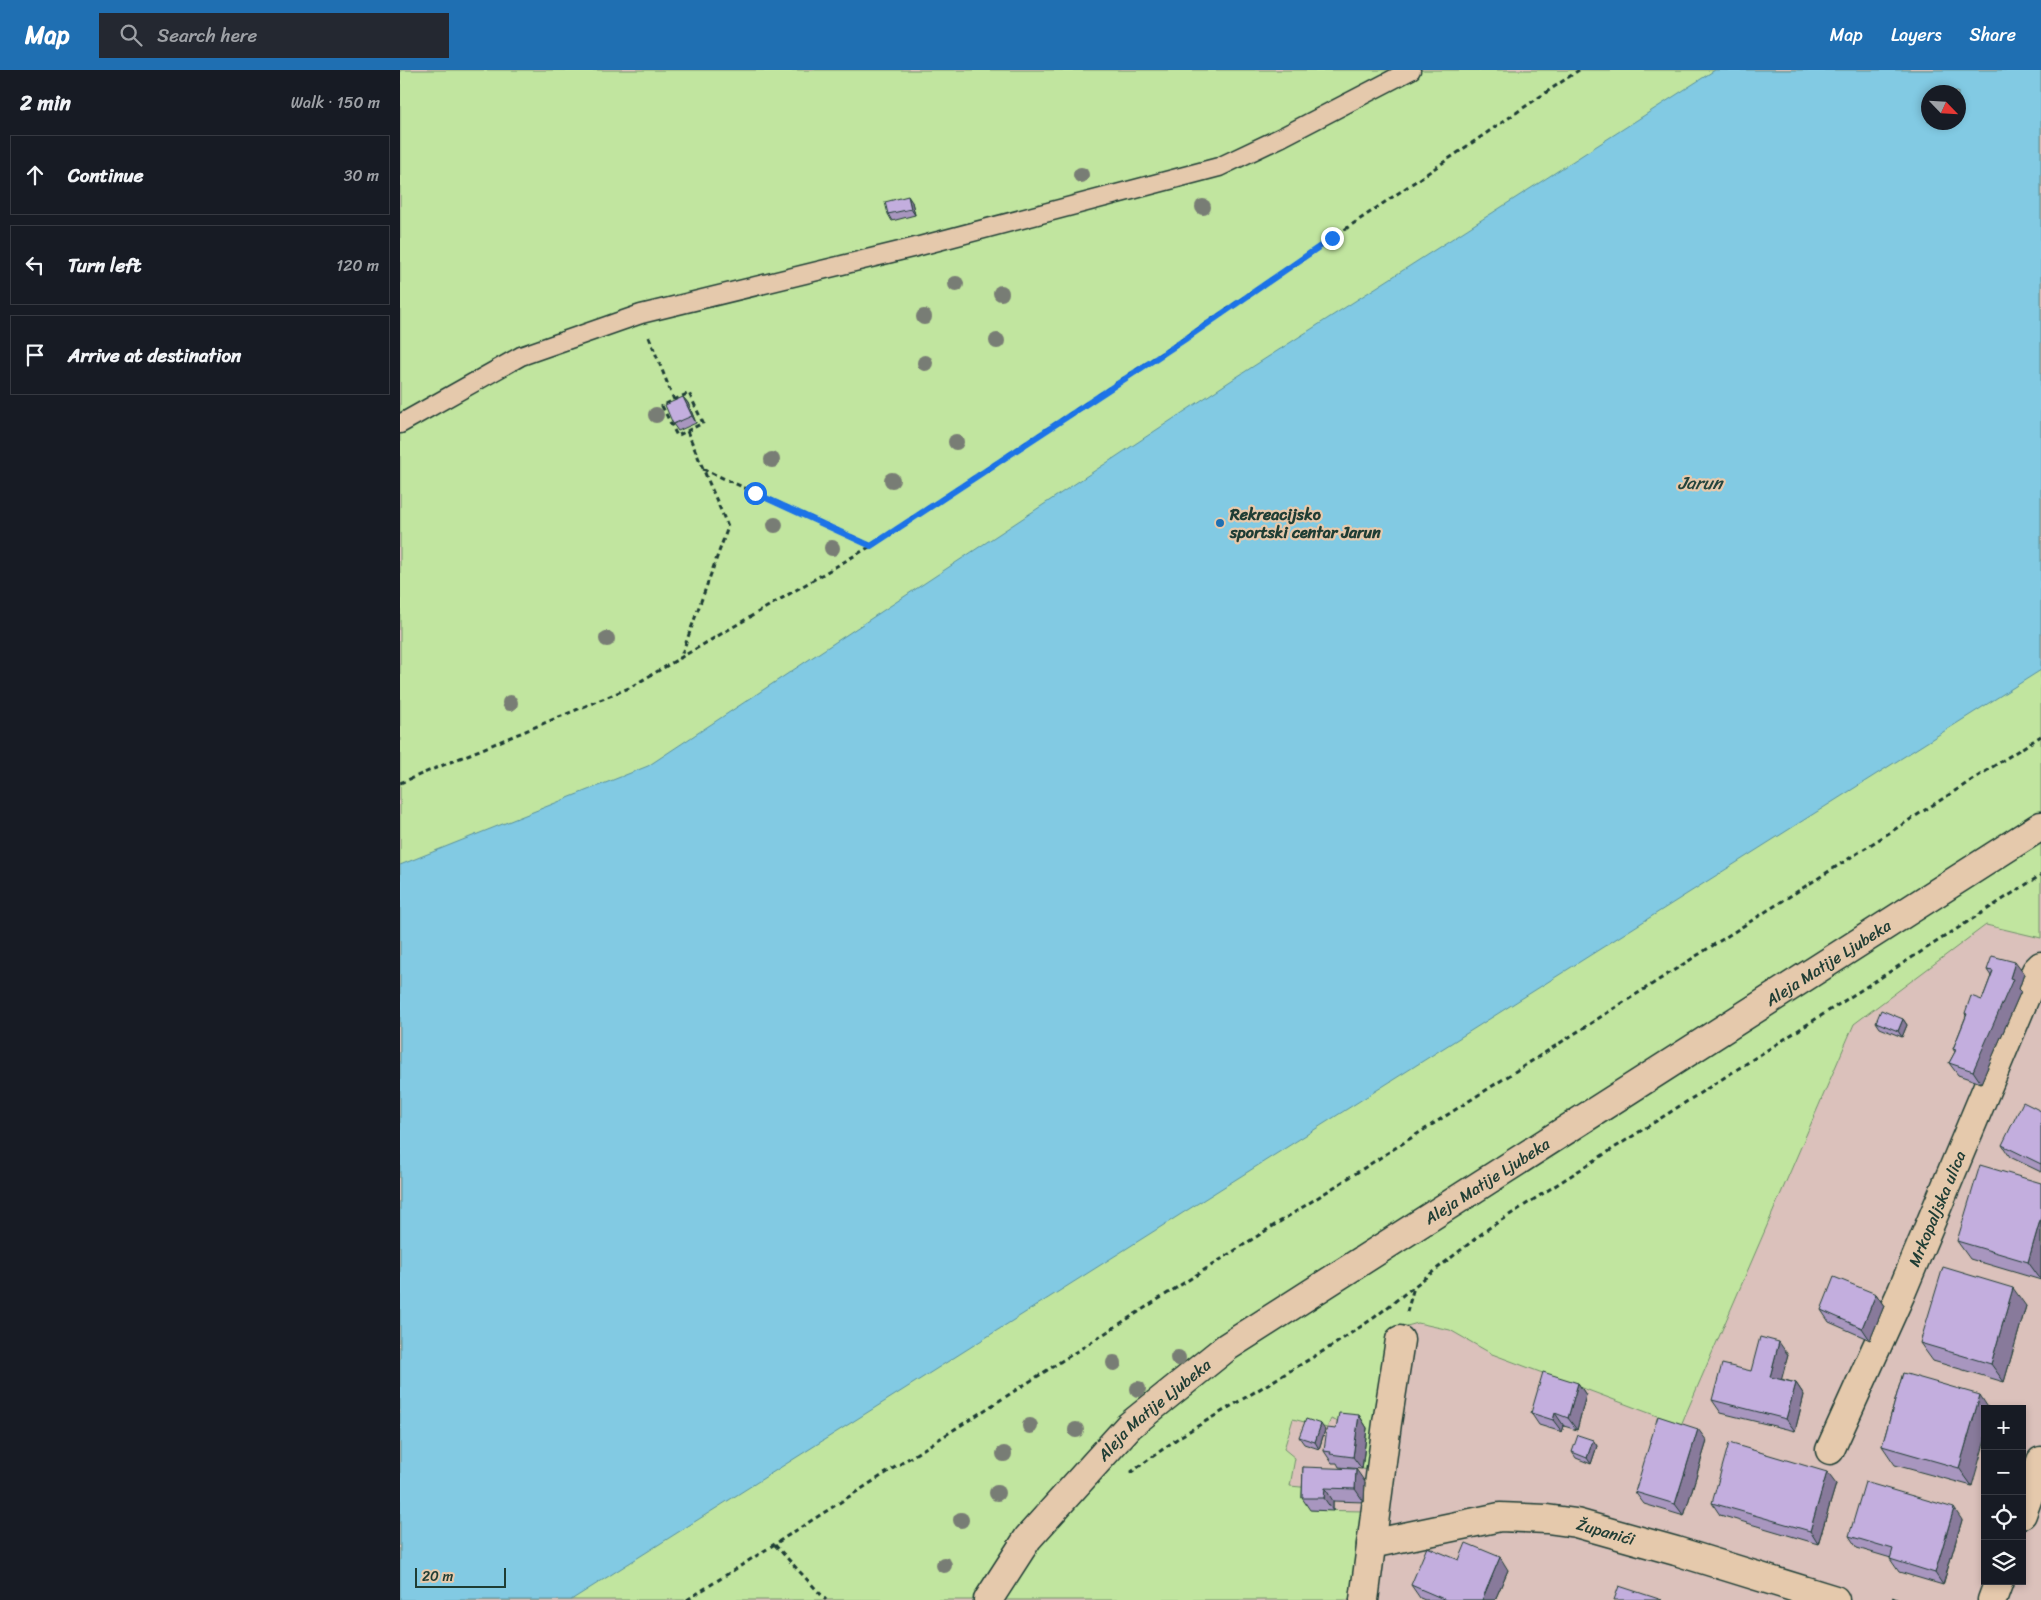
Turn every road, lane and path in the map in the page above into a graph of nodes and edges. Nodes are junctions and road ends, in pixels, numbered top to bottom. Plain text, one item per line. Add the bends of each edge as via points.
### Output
1 (1412, 70) edge
2 (1580, 70) edge
3 (641, 314) junction
4 (674, 400) junction
5 (400, 424) edge
6 (687, 431) junction
7 (703, 469) junction
8 (871, 546) junction
9 (680, 659) junction
10 (2041, 736) edge
11 (400, 783) edge
12 (2041, 826) edge
13 (2041, 874) edge
14 (2041, 966) edge
15 (1400, 1340) dead end
16 (1830, 1450) dead end
17 (2041, 1461) edge
18 (1124, 1479) dead end
19 (2026, 1503) edge
20 (1371, 1544) junction
21 (775, 1545) junction
22 (1998, 1585) edge
23 (1892, 1598) dead end
24 (687, 1600) edge
25 (826, 1600) edge
26 (988, 1600) edge
27 (1364, 1600) edge
28 (1835, 1600) edge
29 (1897, 1600) edge
30 (1992, 1600) edge

1 - 3 lane via 1219,167 912,248
2 - 8 path via 1184,340
3 - 4 path
3 - 5 lane via 521,356
4 - 6 path via 662,406 677,436
4 - 6 path via 689,394 703,423
6 - 7 path
7 - 8 path
7 - 9 path via 728,527
8 - 9 path
9 - 11 path via 629,688
10 - 21 path
12 - 26 street, Aleja Matije Ljubeka via 1227,1346 1129,1426 1028,1538
13 - 18 path via 1489,1228 1375,1317 1181,1436
14 - 16 street, Mrkopaljska ulica via 2036,971 1902,1291
15 - 20 street
17 - 19 street
20 - 27 street
20 - 28 street, Županići via 1500,1517 1547,1519 1576,1523 1649,1543
21 - 24 path
21 - 25 path
22 - 30 street
23 - 29 path

